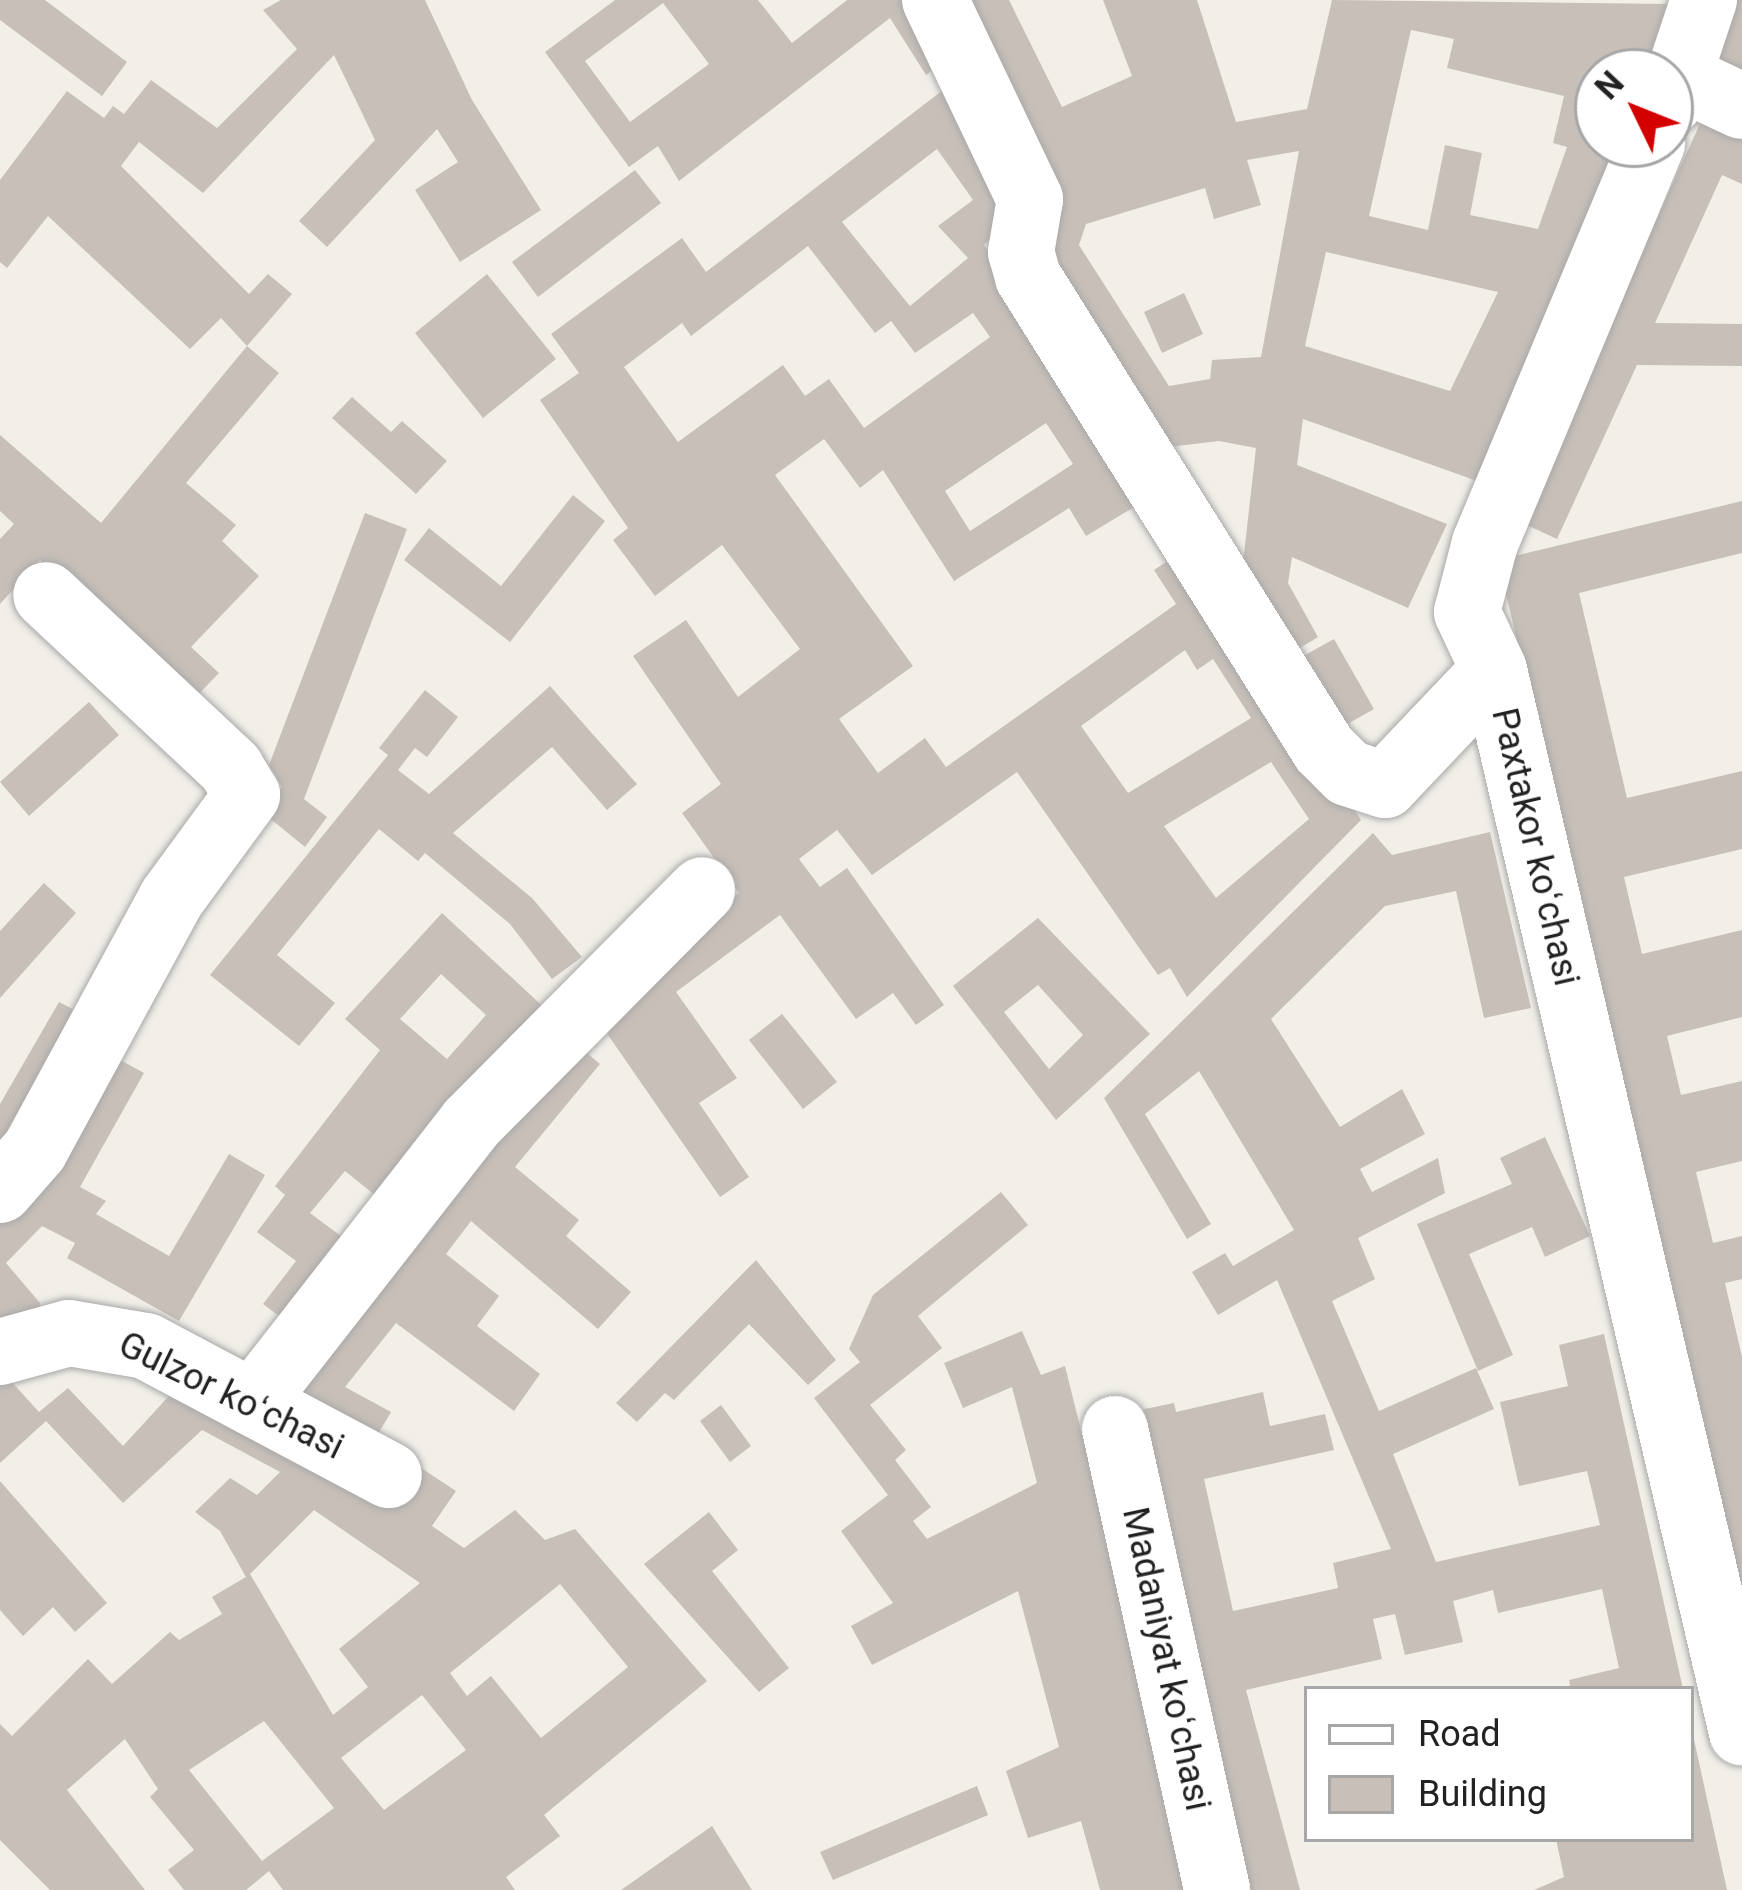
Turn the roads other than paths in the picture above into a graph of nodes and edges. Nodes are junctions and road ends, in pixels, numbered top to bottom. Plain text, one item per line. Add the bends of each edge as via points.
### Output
1 (935, 0) edge
2 (1704, 0) edge
3 (1688, 48) edge
4 (1694, 94) edge
5 (1742, 106) edge
6 (1642, 168) edge
7 (46, 595) dead end
8 (1494, 670) junction
9 (702, 890) dead end
10 (0, 1190) edge
11 (1, 1354) edge
12 (254, 1401) junction
13 (1115, 1429) dead end
14 (389, 1475) dead end
15 (1742, 1732) edge
16 (1217, 1890) edge

1 - 8 street, Paxtakor koʻchasi via 1030,199 1022,252 1028,277 1324,749 1348,773 1385,784
2 - 3 street
4 - 5 street
6 - 8 street via 1485,543 1467,612
7 - 10 street via 230,768 247,795 171,899 35,1150
8 - 15 street, Paxtakor koʻchasi
9 - 12 street via 470,1123
11 - 12 street, Gulzor koʻchasi via 70,1333 107,1335
12 - 14 street, Gulzor koʻchasi
13 - 16 street, Madaniyat koʻchasi

